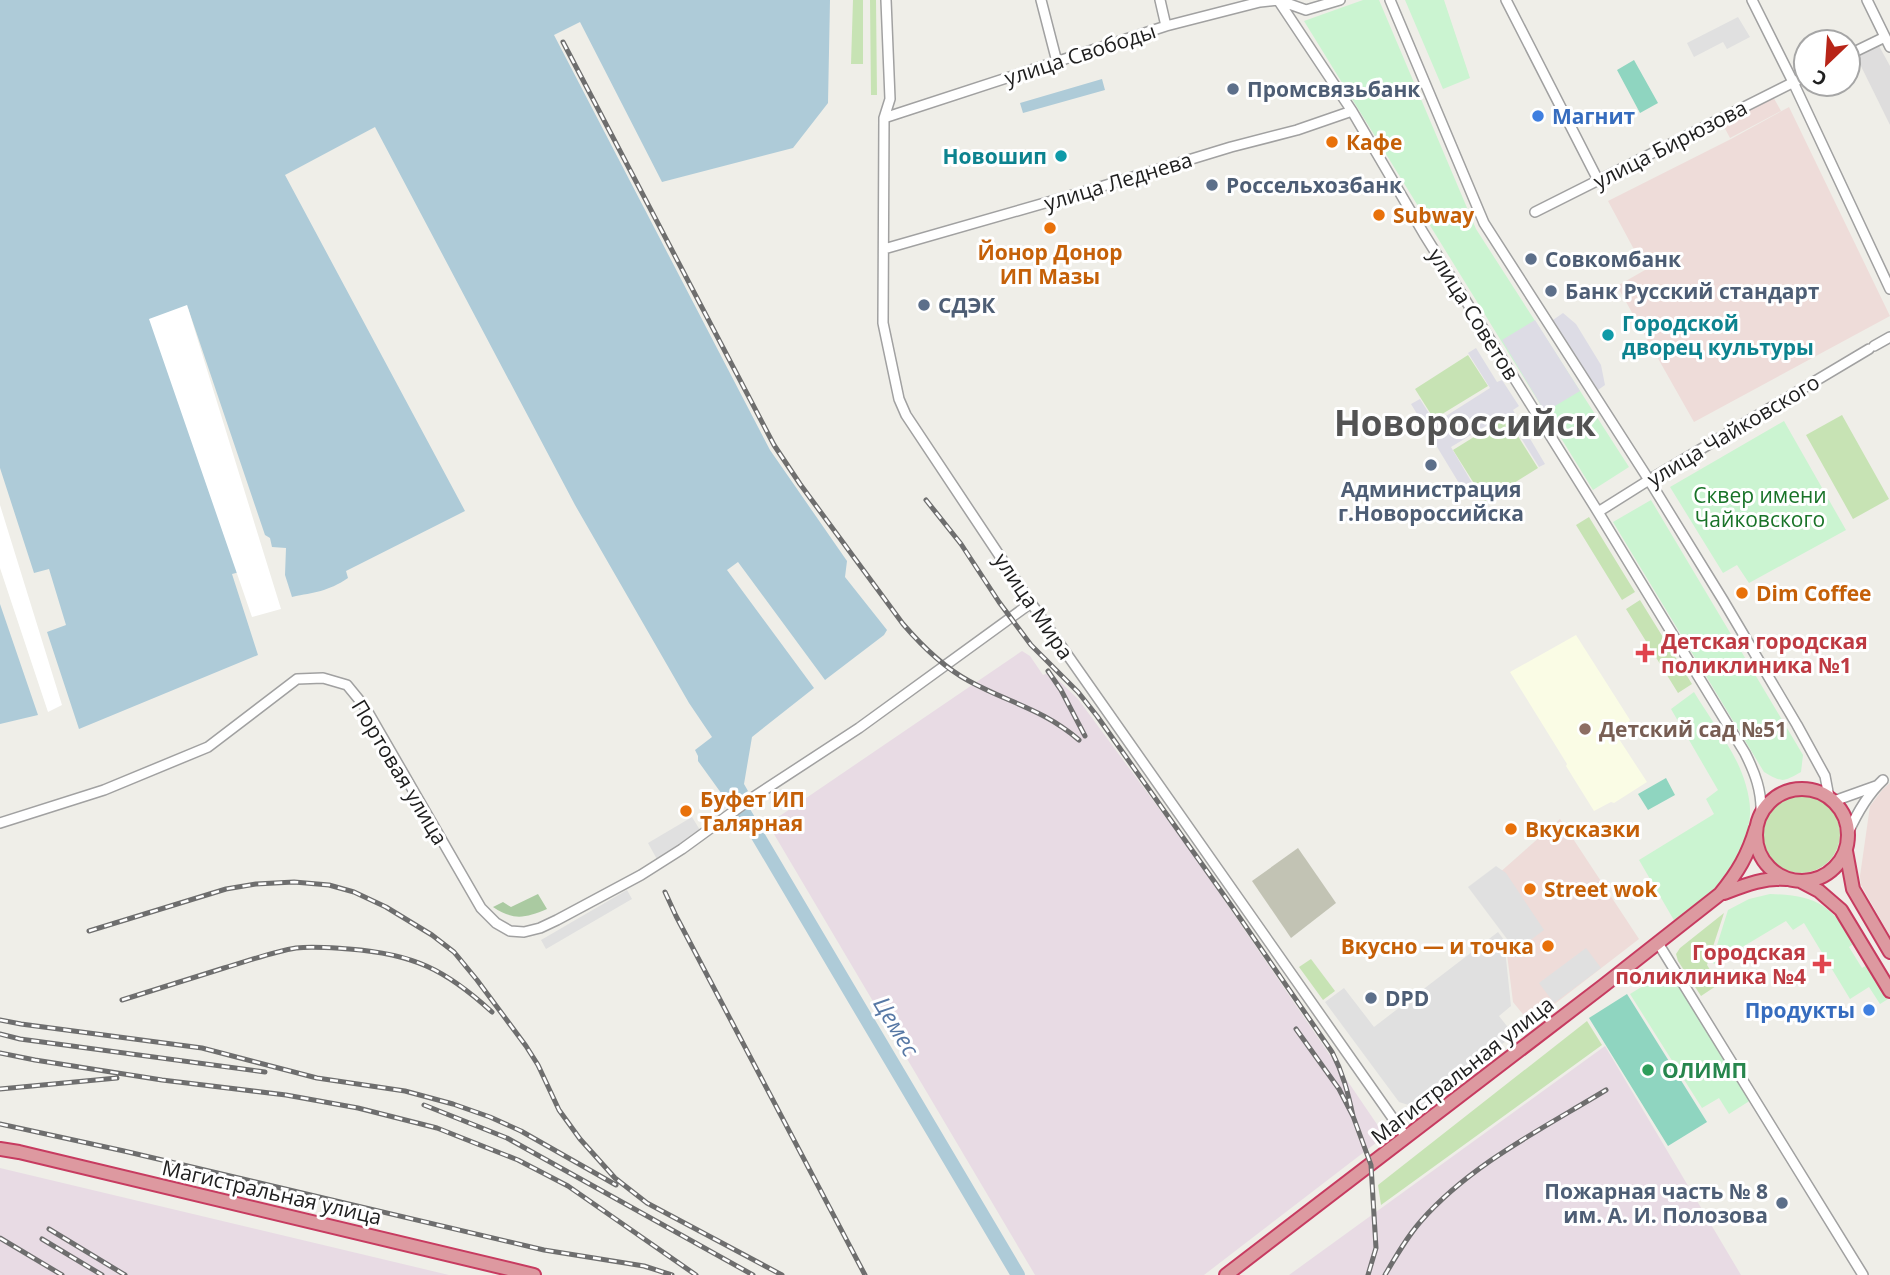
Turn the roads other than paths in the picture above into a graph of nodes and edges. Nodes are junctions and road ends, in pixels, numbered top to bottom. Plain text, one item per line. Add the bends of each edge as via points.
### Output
1 (886, 0) edge
2 (1041, 0) edge
3 (1160, 0) edge
4 (1278, 0) edge
5 (1340, 0) edge
6 (1390, 0) edge
7 (1506, 0) edge
8 (1752, 0) edge
9 (1867, 0) edge
10 (1166, 26) junction
11 (1888, 42) edge
12 (1862, 50) edge
13 (1057, 62) junction
14 (1792, 80) edge
15 (1792, 83) edge
16 (1800, 98) edge
17 (1352, 111) junction
18 (884, 118) junction
19 (1598, 180) junction
20 (1535, 212) dead end
21 (884, 249) junction
22 (1890, 289) edge
23 (1890, 337) edge
24 (1649, 480) junction
25 (1598, 512) junction
26 (1031, 603) junction
27 (1831, 799) junction
28 (1761, 814) junction
29 (0, 823) edge
30 (1756, 828) junction
31 (1848, 833) junction
32 (1846, 851) junction
33 (1795, 880) junction
34 (1720, 894) junction
35 (1658, 943) junction
36 (1890, 953) edge
37 (1890, 991) edge
38 (1406, 1137) junction
39 (0, 1149) edge
40 (534, 1275) edge
41 (1226, 1275) edge
42 (1864, 1275) edge

1 - 18 street, улица Мира via 890,99
2 - 13 street
3 - 10 street
4 - 5 street, улица Свободы via 1306,10
4 - 10 street, улица Свободы
4 - 17 street, улица Советов
6 - 24 street via 1484,223
7 - 19 street
8 - 14 street
9 - 11 street
10 - 13 street, улица Свободы
11 - 12 street
13 - 18 street, улица Свободы
15 - 19 street, улица Бирюзова
16 - 22 street
17 - 21 street, улица Леднева
17 - 25 street, улица Советов
18 - 21 street, улица Мира
19 - 20 street, улица Бирюзова
21 - 26 street, улица Мира via 883,323 899,399
23 - 24 street, улица Чайковского
24 - 25 street, улица Чайковского
24 - 27 street via 1797,725 1825,776
25 - 28 street, улица Советов via 1745,753 1760,790
26 - 29 street, Портовая улица via 682,849 557,920 524,932 510,931 481,908 365,707 347,685 323,678 297,679 208,747 104,790
26 - 38 street, улица Мира
27 - 28 highway via 1808,789 1785,791
27 - 31 highway via 1841,810
27 - 31 street via 1881,783 1857,813
28 - 30 highway
30 - 33 highway via 1761,855 1773,870
30 - 34 highway, Магистральная улица via 1736,876
31 - 32 highway
32 - 33 highway via 1828,873
32 - 36 highway via 1853,889
33 - 34 highway, Магистральная улица via 1749,883
33 - 37 highway via 1819,891 1841,910
34 - 35 highway, Магистральная улица
35 - 38 highway, Магистральная улица
35 - 42 street
38 - 41 highway, Магистральная улица
39 - 40 highway, Магистральная улица

